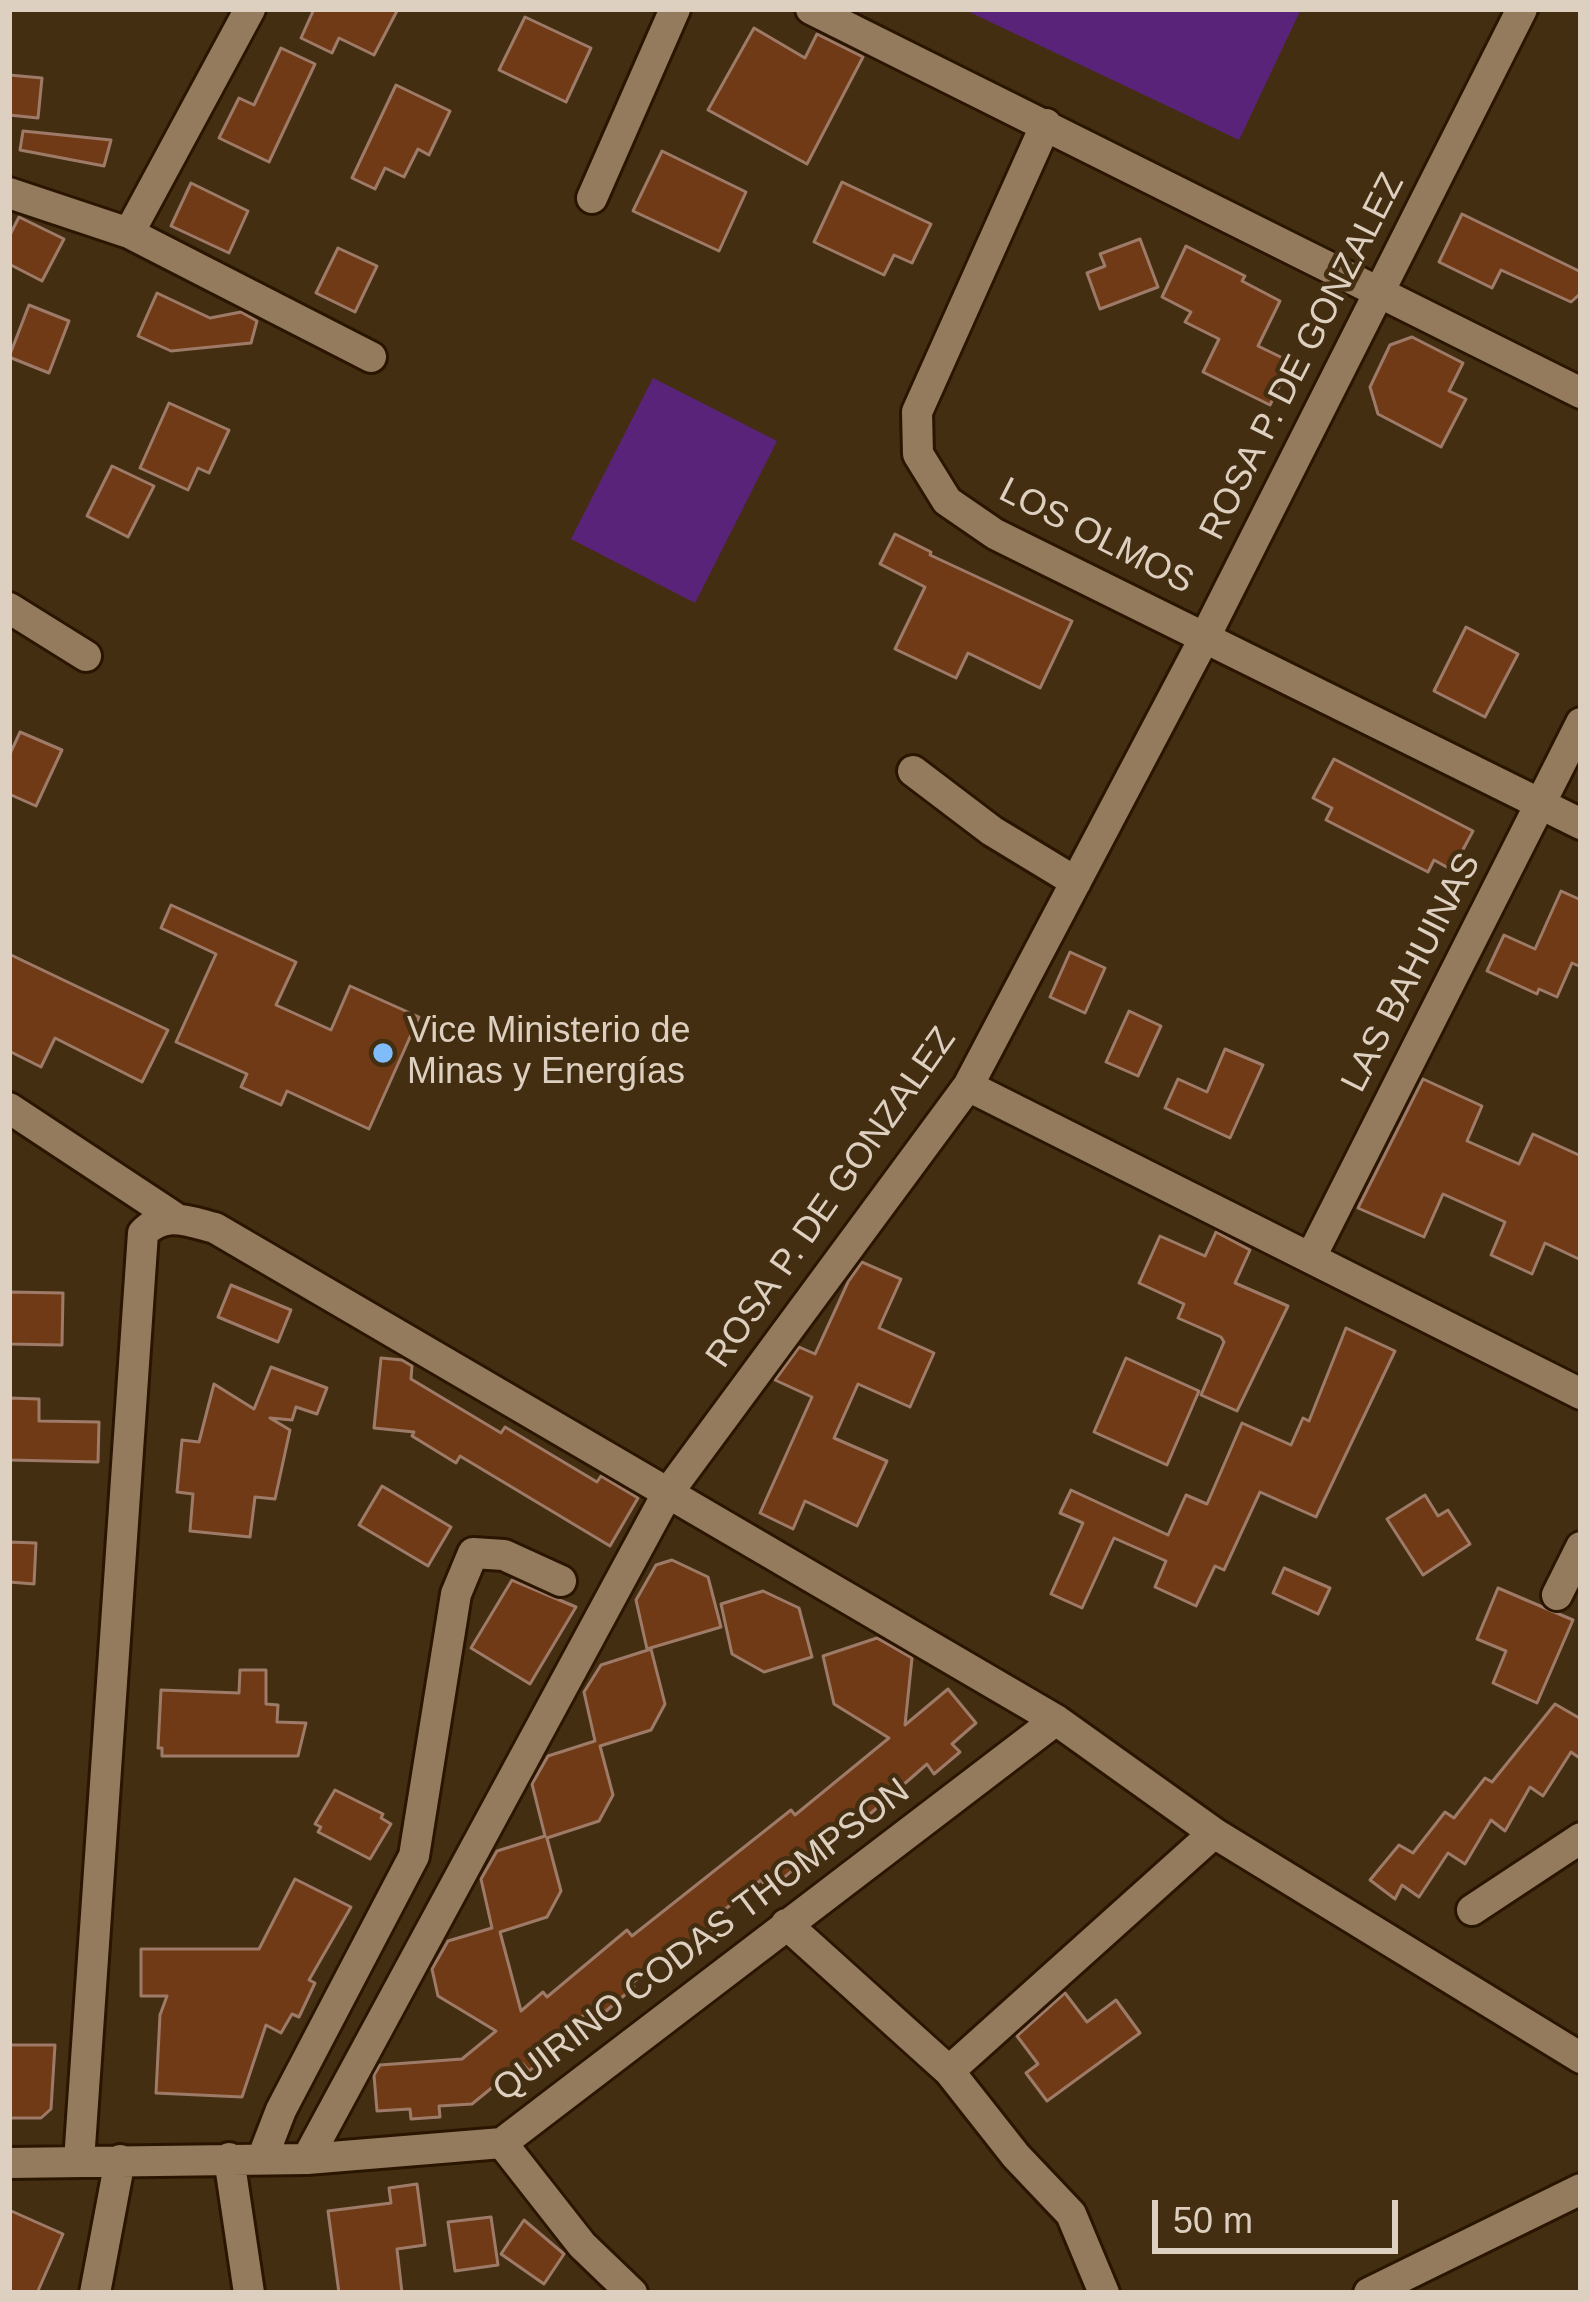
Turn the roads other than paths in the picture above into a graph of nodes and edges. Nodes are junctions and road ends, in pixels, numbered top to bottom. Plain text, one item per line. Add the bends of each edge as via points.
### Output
1 (250, 9) edge
2 (675, 9) edge
3 (811, 9) edge
4 (1522, 9) edge
5 (1046, 124) junction
6 (9, 194) edge
7 (592, 198) dead end
8 (129, 233) junction
9 (1379, 292) junction
10 (371, 357) dead end
11 (1581, 393) edge
12 (9, 608) edge
13 (1205, 637) junction
14 (86, 656) dead end
15 (1581, 723) edge
16 (914, 771) dead end
17 (1542, 804) junction
18 (1581, 824) edge
19 (1076, 882) junction
20 (968, 1086) junction
21 (9, 1108) edge
22 (174, 1217) junction
23 (1311, 1257) junction
24 (1581, 1394) edge
25 (668, 1494) junction
26 (1581, 1547) edge
27 (561, 1581) dead end
28 (1557, 1595) dead end
29 (1056, 1720) junction
30 (1214, 1833) junction
31 (1581, 1838) edge
32 (1472, 1910) dead end
33 (786, 1924) junction
34 (1581, 2058) edge
35 (949, 2071) junction
36 (502, 2143) junction
37 (229, 2158) junction
38 (307, 2158) junction
39 (262, 2159) junction
40 (120, 2160) junction
41 (79, 2161) junction
42 (9, 2163) edge
43 (1581, 2189) edge
44 (1426, 2281) edge
45 (95, 2293) edge
46 (249, 2293) edge
47 (632, 2293) edge
48 (1104, 2293) edge
49 (1369, 2293) edge

1 - 8 street
2 - 7 street
3 - 5 street
4 - 9 street, ROSA P. DE GONZALEZ
5 - 9 street
5 - 13 street, LOS OLMOS via 917,412 918,454 947,501 994,534
6 - 8 street
8 - 10 street
9 - 11 street
9 - 13 street, ROSA P. DE GONZALEZ
12 - 14 street
13 - 17 street, LOS OLMOS
13 - 19 street, ROSA P. DE GONZALEZ
15 - 17 street, LAS BAHUINAS
16 - 19 street
17 - 18 street, LOS OLMOS
17 - 23 street, LAS BAHUINAS
19 - 20 street, ROSA P. DE GONZALEZ
20 - 23 street
20 - 25 street, ROSA P. DE GONZALEZ
21 - 22 street
22 - 25 street via 214,1228
22 - 41 street via 143,1233
23 - 24 street
25 - 29 street
25 - 38 street, ROSA P. DE GONZALEZ
26 - 28 street
27 - 39 street via 504,1555 473,1553 456,1594 414,1856
29 - 30 street
29 - 33 street, QUIRINO CODAS THOMPSON
30 - 34 street
30 - 35 street
31 - 32 street
33 - 35 street
33 - 36 street, QUIRINO CODAS THOMPSON
35 - 48 street via 1071,2214
36 - 38 street, QUIRINO CODAS THOMPSON
36 - 47 street via 582,2245
37 - 39 street, QUIRINO CODAS THOMPSON
37 - 40 street, QUIRINO CODAS THOMPSON
37 - 46 street
38 - 39 street, QUIRINO CODAS THOMPSON
40 - 41 street, QUIRINO CODAS THOMPSON
40 - 45 street
41 - 42 street, QUIRINO CODAS THOMPSON
43 - 44 street
44 - 49 street

